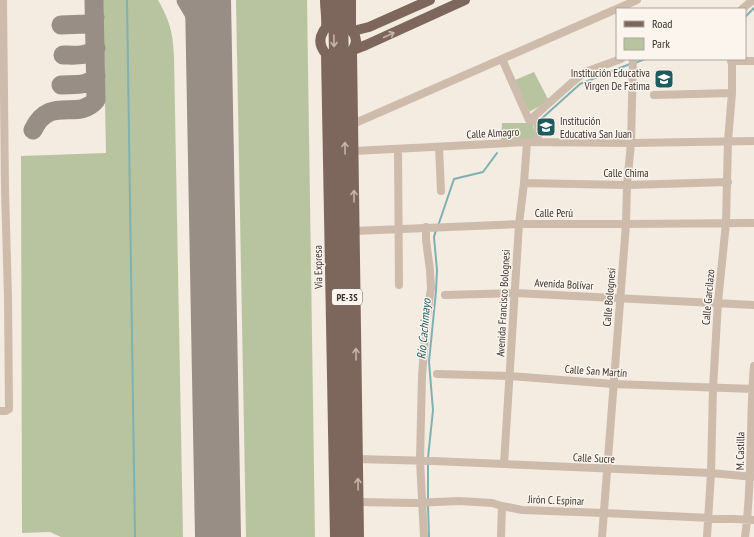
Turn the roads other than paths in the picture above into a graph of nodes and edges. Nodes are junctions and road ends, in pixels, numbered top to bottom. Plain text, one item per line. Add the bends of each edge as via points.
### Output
1 (3, 0) edge
2 (325, 0) edge
3 (333, 0) edge
4 (343, 0) edge
5 (351, 0) edge
6 (430, 0) edge
7 (465, 0) edge
8 (637, 0) edge
9 (753, 0) edge
10 (622, 5) edge
11 (743, 8) edge
12 (341, 27) junction
13 (342, 54) junction
14 (502, 59) junction
15 (618, 60) edge
16 (633, 60) edge
17 (732, 60) edge
18 (754, 61) edge
19 (732, 93) junction
20 (654, 95) dead end
21 (2, 114) edge
22 (535, 122) junction
23 (353, 124) junction
24 (2, 125) edge
25 (728, 141) junction
26 (754, 141) edge
27 (527, 142) junction
28 (538, 142) junction
29 (631, 143) junction
30 (439, 147) junction
31 (398, 149) junction
32 (354, 151) junction
33 (728, 182) junction
34 (524, 183) junction
35 (627, 184) junction
36 (3, 190) edge
37 (441, 192) dead end
38 (726, 223) junction
39 (754, 223) edge
40 (519, 224) junction
41 (626, 224) junction
42 (429, 227) junction
43 (399, 229) junction
44 (354, 231) junction
45 (399, 285) dead end
46 (515, 293) junction
47 (445, 295) dead end
48 (4, 297) edge
49 (620, 298) junction
50 (343, 299) junction
51 (718, 302) junction
52 (754, 305) edge
53 (331, 324) junction
54 (355, 325) junction
55 (754, 366) edge
56 (437, 374) dead end
57 (510, 376) junction
58 (613, 384) junction
59 (713, 388) junction
60 (753, 388) edge
61 (332, 392) junction
62 (356, 392) junction
63 (3, 411) edge
64 (344, 420) junction
65 (357, 459) junction
66 (426, 461) junction
67 (504, 464) junction
68 (607, 469) junction
69 (711, 473) junction
70 (752, 477) edge
71 (358, 502) junction
72 (426, 503) junction
73 (502, 506) junction
74 (604, 513) junction
75 (708, 518) junction
76 (751, 520) edge
77 (335, 537) edge
78 (343, 537) edge
79 (350, 537) edge
80 (359, 537) edge
81 (424, 537) edge
82 (501, 537) edge
83 (602, 537) edge
84 (707, 537) edge
85 (745, 537) edge

1 - 21 street
2 - 12 main road, Vía Expresa / PE-3S
3 - 12 main road, Vía Expresa / PE-3S
4 - 12 main road, Vía Expresa / PE-3S
5 - 12 main road, Vía Expresa / PE-3S
6 - 12 main road via 368,27
13 -> 7 main road
8 - 10 street
9 - 11 street
10 - 14 street
12 - 13 main road, Vía Expresa / PE-3S via 355,36 356,41
12 -> 13 main road, Vía Expresa / PE-3S via 322,33 320,38 323,49
13 - 23 main road, Vía Expresa / PE-3S
13 - 50 main road, Vía Expresa / PE-3S
13 - 53 main road, Vía Expresa / PE-3S
14 - 22 street via 529,120
14 - 23 street
15 - 22 street via 585,72
16 - 29 street, Calle Bolognesi
17 - 18 street
17 - 19 street, Calle Garcilazo
19 - 20 street
19 - 25 street, Calle Garcilazo
21 - 24 street
22 - 28 street
32 -> 23 main road, Vía Expresa / PE-3S
24 - 36 street
25 - 26 street, Calle Almagro
25 - 29 street, Calle Almagro
25 - 33 street, Calle Garcilazo
27 - 28 street, Calle Almagro
27 - 30 street, Calle Almagro
27 - 34 street, Avenida Francisco Bolognesi
28 - 29 street, Calle Almagro
29 - 35 street, Calle Bolognesi
30 - 31 street, Calle Almagro
30 - 37 street
31 - 32 street, Calle Almagro
31 - 43 street
44 -> 32 main road, Vía Expresa / PE-3S
33 - 35 street, Calle Chima
33 - 38 street, Calle Garcilazo
34 - 35 street, Calle Chima
34 - 40 street, Avenida Francisco Bolognesi
35 - 41 street, Calle Bolognesi
36 - 48 street
38 - 39 street, Calle Perú
38 - 41 street, Calle Perú
38 - 51 street, Calle Garcilazo
40 - 41 street, Calle Perú
40 - 42 street, Calle Perú
40 - 46 street, Avenida Francisco Bolognesi
41 - 49 street, Calle Bolognesi
42 - 43 street, Calle Perú
42 - 66 street via 426,240 431,288 422,368
43 - 44 street, Calle Perú
43 - 45 street
44 - 54 main road, Vía Expresa / PE-3S
46 - 47 street, Avenida Bolívar
46 - 49 street, Avenida Bolívar
46 - 57 street, Avenida Francisco Bolognesi
48 - 63 street via 9,408
49 - 51 street, Avenida Bolívar
49 - 58 street, Calle Bolognesi
50 - 53 main road
50 - 54 main road
50 - 64 main road, Vía Expresa / PE-3S
51 - 52 street, Avenida Bolívar
51 - 59 street, Calle Garcilazo
53 - 61 main road, Vía Expresa / PE-3S
62 -> 54 main road, Vía Expresa / PE-3S
55 - 60 street, M. Castilla
56 - 57 street, Calle San Martín
57 - 58 street, Calle San Martín
57 - 67 street, Avenida Francisco Bolognesi
58 - 59 street, Calle San Martín
58 - 68 street, Calle Bolognesi
59 - 60 street, Calle San Martín
59 - 69 street, Calle Garcilazo
60 - 70 street, M. Castilla
61 - 64 main road
61 - 77 main road, Vía Expresa / PE-3S
62 - 64 main road
62 - 65 main road, Vía Expresa / PE-3S
64 - 78 main road, Vía Expresa / PE-3S
64 - 79 main road, Vía Expresa / PE-3S
65 - 66 street, Calle Sucre
71 -> 65 main road, Vía Expresa / PE-3S
66 - 67 street, Calle Sucre
66 - 72 street
67 - 68 street, Calle Sucre
68 - 69 street, Calle Sucre
68 - 74 street, Calle Bolognesi
69 - 70 street, Calle Sucre
69 - 75 street, Calle Garcilazo
70 - 76 street, M. Castilla
71 - 72 street, Jirón C. Espinar
71 - 80 main road, Vía Expresa / PE-3S
72 - 73 street, Jirón C. Espinar via 459,501
72 - 81 street
73 - 74 street, Jirón C. Espinar via 522,510
73 - 82 street
74 - 75 street, Jirón C. Espinar
74 - 83 street, Calle Bolognesi
75 - 76 street, Jirón C. Espinar
75 - 84 street, Calle Garcilazo
76 - 85 street, M. Castilla

